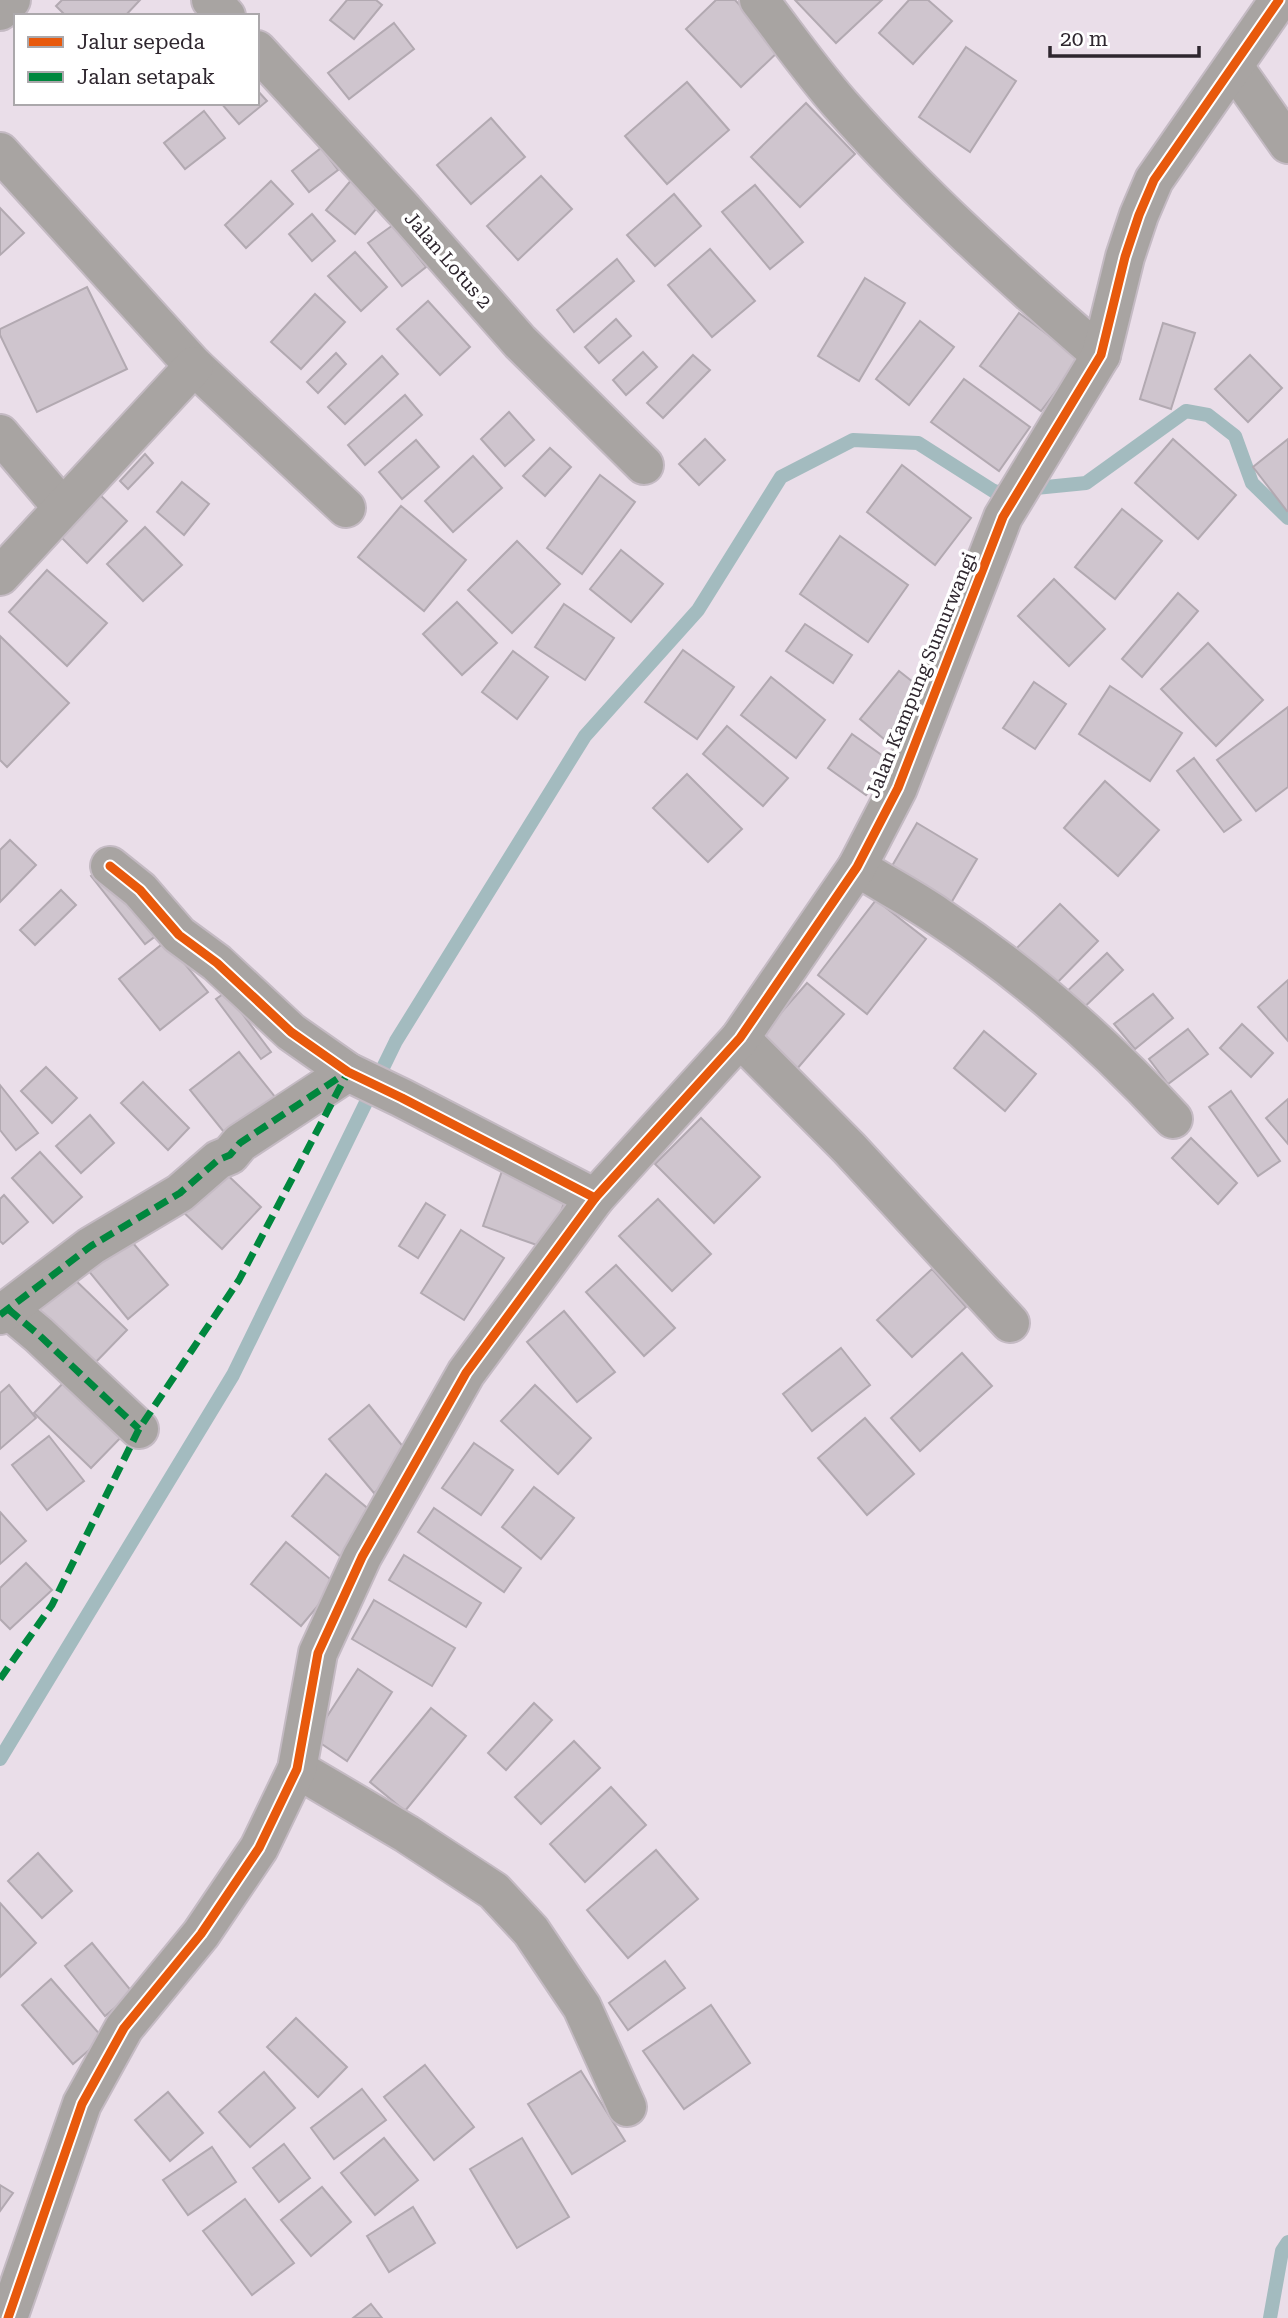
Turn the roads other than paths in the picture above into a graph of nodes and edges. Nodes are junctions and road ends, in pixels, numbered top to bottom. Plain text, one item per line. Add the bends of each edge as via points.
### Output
1 (211, 0) edge
2 (759, 0) edge
3 (1279, 0) edge
4 (224, 14) edge
5 (259, 52) edge
6 (1234, 67) junction
7 (1288, 145) edge
8 (0, 152) edge
9 (1101, 355) junction
10 (194, 366) junction
11 (0, 434) edge
12 (644, 465) dead end
13 (62, 507) junction
14 (346, 508) dead end
15 (0, 576) edge
16 (110, 866) dead end
17 (857, 867) junction
18 (740, 1038) junction
19 (356, 1076) junction
20 (1173, 1119) dead end
21 (595, 1198) junction
22 (4, 1312) edge
23 (1010, 1323) dead end
24 (139, 1429) dead end
25 (297, 1769) junction
26 (627, 2106) dead end
27 (8, 2318) edge

1 - 4 street
2 - 9 street via 841,105 940,209
3 - 6 street, Jalan Kampung Sumurwangi
5 - 12 street, Jalan Lotus 2 via 520,342
6 - 7 street
6 - 9 street, Jalan Kampung Sumurwangi via 1154,180 1125,257
8 - 10 street
9 - 17 street, Jalan Kampung Sumurwangi via 1003,517 898,788
10 - 13 street
10 - 14 street
11 - 13 street
13 - 15 street
16 - 19 street via 291,1032
17 - 18 street, Jalan Kampung Sumurwangi
17 - 20 street via 939,917 1030,984 1125,1066
18 - 21 street, Jalan Kampung Sumurwangi
18 - 23 street
19 - 21 street
19 - 22 street via 240,1143 180,1193 91,1246
21 - 25 street, Jalan Kampung Sumurwangi via 466,1373 362,1557 318,1653
22 - 24 street via 39,1335
25 - 26 street via 494,1891 531,1931 582,2007
25 - 27 street, Jalan Kampung Sumurwangi via 259,1848 201,1934 124,2028 82,2105

